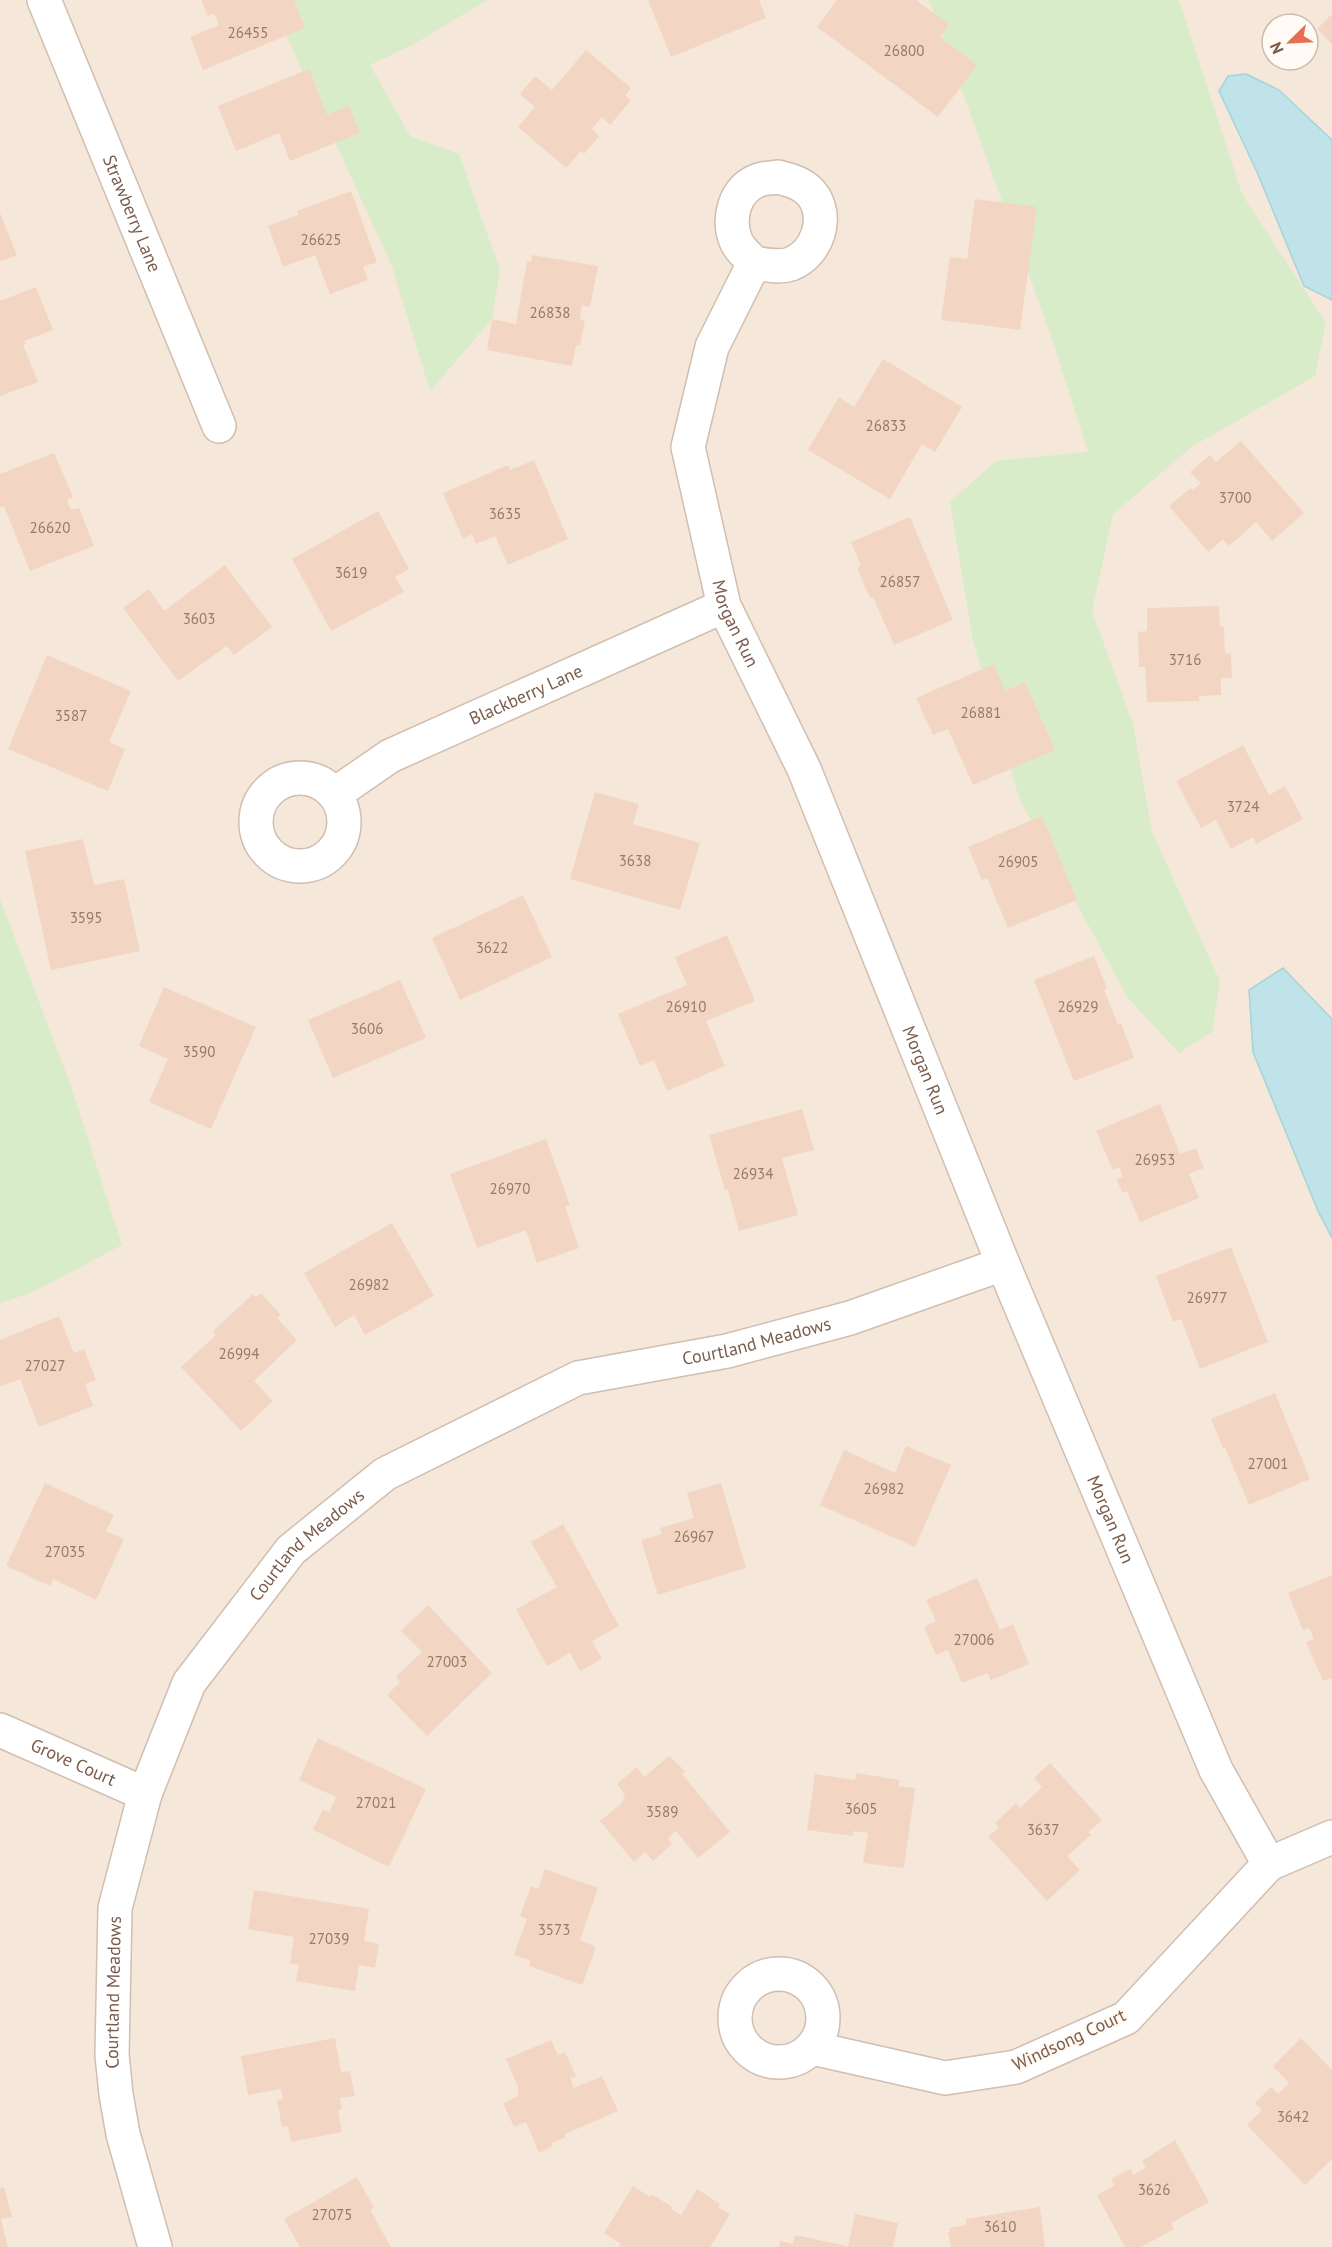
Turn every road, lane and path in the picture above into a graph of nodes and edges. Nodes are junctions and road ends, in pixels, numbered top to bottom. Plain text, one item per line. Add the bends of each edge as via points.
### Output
1 (44, 0) edge
2 (754, 263) dead end
3 (219, 426) dead end
4 (724, 606) junction
5 (335, 794) dead end
6 (1003, 1264) junction
7 (0, 1730) edge
8 (145, 1794) junction
9 (1332, 1837) edge
10 (1269, 1864) junction
11 (812, 2048) dead end
12 (155, 2247) edge

1 - 3 street, Strawberry Lane
2 - 4 street, Morgan Run via 712,348 688,447
4 - 5 street, Blackberry Lane via 390,756
4 - 6 street, Morgan Run via 804,769
6 - 8 street, Courtland Meadows via 850,1318 727,1351 578,1378 385,1474 291,1550 189,1683
6 - 10 street, Morgan Run via 1216,1770
7 - 8 street, Grove Court
8 - 12 street, Courtland Meadows via 115,1908 112,2055 123,2134
9 - 10 street, Windsong Court
10 - 11 street, Windsong Court via 1126,2018 1016,2067 945,2078

